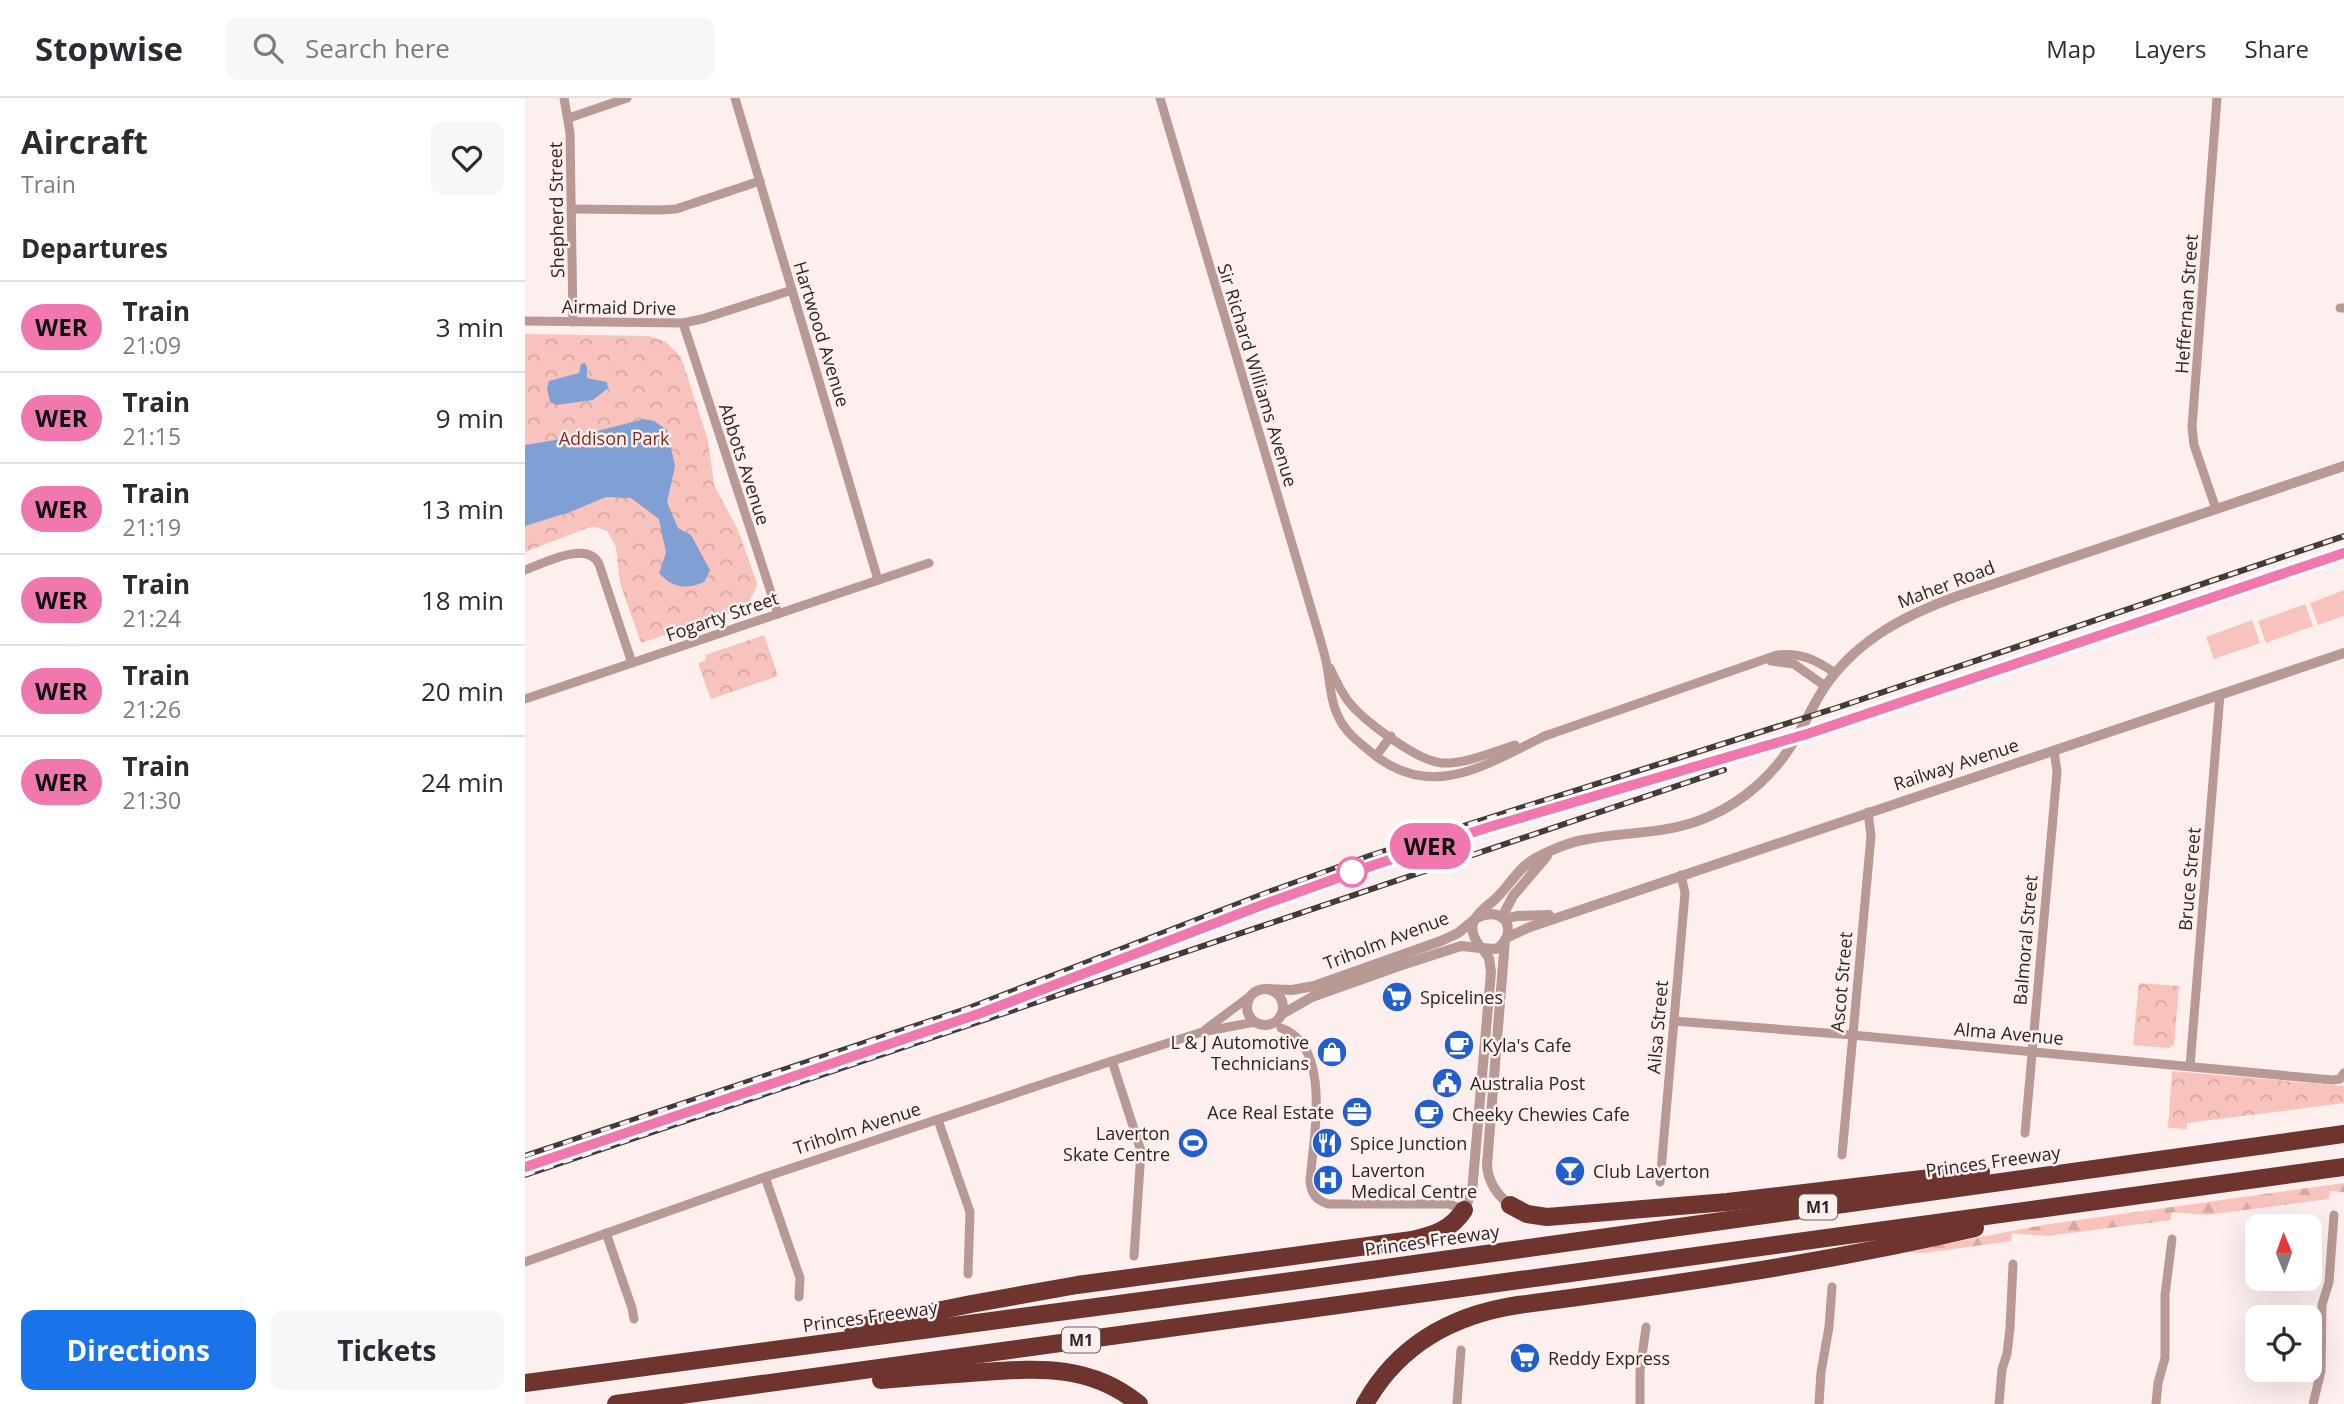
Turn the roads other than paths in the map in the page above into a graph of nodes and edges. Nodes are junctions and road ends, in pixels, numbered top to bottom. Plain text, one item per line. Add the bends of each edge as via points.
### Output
1 (564, 98) edge
2 (627, 98) edge
3 (735, 98) edge
4 (1160, 98) edge
5 (2217, 98) edge
6 (569, 118) junction
7 (760, 181) junction
8 (571, 209) junction
9 (792, 290) junction
10 (525, 321) edge
11 (573, 322) junction
12 (683, 323) junction
13 (2344, 466) edge
14 (2216, 509) junction
15 (929, 563) dead end
16 (525, 570) edge
17 (878, 580) junction
18 (778, 614) junction
19 (2344, 653) edge
20 (1326, 660) junction
21 (632, 663) junction
22 (1756, 664) junction
23 (1828, 680) junction
24 (2220, 694) junction
25 (525, 699) edge
26 (1391, 736) junction
27 (1547, 736) junction
28 (2054, 750) junction
29 (1375, 756) junction
30 (1868, 812) junction
31 (1552, 851) junction
32 (1681, 875) junction
33 (1580, 911) junction
34 (1503, 918) junction
35 (1475, 920) junction
36 (1506, 939) junction
37 (1482, 948) junction
38 (1266, 989) junction
39 (1253, 994) junction
40 (1281, 1020) junction
41 (1674, 1020) junction
42 (1255, 1022) junction
43 (1498, 1031) junction
44 (1202, 1032) junction
45 (1486, 1035) junction
46 (1852, 1035) junction
47 (2031, 1051) junction
48 (1112, 1061) junction
49 (2190, 1066) junction
50 (2342, 1076) edge
51 (938, 1120) junction
52 (1489, 1132) junction
53 (2025, 1133) dead end
54 (2344, 1134) edge
55 (1475, 1138) junction
56 (2242, 1147) junction
57 (1842, 1155) dead end
58 (2344, 1167) edge
59 (765, 1177) junction
60 (1660, 1182) dead end
61 (1510, 1205) joint
62 (2067, 1206) junction
63 (1464, 1210) junction
64 (2334, 1214) dead end
65 (606, 1233) junction
66 (2172, 1239) dead end
67 (1134, 1256) dead end
68 (525, 1262) edge
69 (2013, 1264) dead end
70 (968, 1274) dead end
71 (1832, 1287) dead end
72 (799, 1297) dead end
73 (634, 1319) dead end
74 (1646, 1327) dead end
75 (1461, 1350) dead end
76 (682, 1363) junction
77 (525, 1383) edge
78 (738, 1388) junction
79 (616, 1404) edge
80 (1139, 1404) edge
81 (1365, 1404) edge
82 (1457, 1404) edge
83 (1640, 1404) edge
84 (1819, 1404) edge
85 (1999, 1404) edge
86 (2156, 1404) edge
87 (2313, 1404) edge

1 - 6 street, Shepherd Street
2 - 6 street
3 - 7 street, Hartwood Avenue
4 - 20 street, Sir Richard Williams Avenue
5 - 14 street, Heffernan Street via 2192,427
6 - 8 street, Shepherd Street
7 - 8 street via 676,209
7 - 9 street, Hartwood Avenue
8 - 11 street, Shepherd Street
9 - 12 street, Airmaid Drive
9 - 17 street, Hartwood Avenue
10 - 11 street, Airmaid Drive
11 - 12 street, Airmaid Drive
12 - 18 street, Abbots Avenue
13 - 14 street, Maher Road
14 - 23 street, Maher Road via 1916,611 1871,638
15 - 17 street, Fogarty Street
16 - 21 street via 576,553 594,556
17 - 18 street, Fogarty Street
18 - 21 street, Fogarty Street
19 - 24 street, Railway Avenue
20 - 26 street, Sir Richard Williams Avenue via 1352,705
20 - 29 street, Sir Richard Williams Avenue via 1340,721
21 - 25 street, Fogarty Street
22 - 23 street, Sir Richard Williams Avenue via 1794,664
22 - 23 street, Sir Richard Williams Avenue via 1777,655 1797,654 1812,659
22 - 27 street, Sir Richard Williams Avenue
23 - 31 street, Maher Road via 1794,743 1748,794 1706,818 1668,830 1582,840
24 - 28 street, Railway Avenue
24 - 49 street, Bruce Street
26 - 27 street, Sir Richard Williams Avenue via 1422,756 1444,763
26 - 29 street
27 - 29 street, Sir Richard Williams Avenue via 1446,778 1418,775
28 - 30 street, Railway Avenue
28 - 47 street, Balmoral Street via 2057,772
30 - 32 street, Railway Avenue
30 - 46 street, Ascot Street via 1871,835
31 - 34 street via 1513,896
31 - 35 street, Maher Road via 1524,867
32 - 33 street, Railway Avenue
32 - 41 street, Ailsa Street via 1685,893
33 - 34 street, Railway Avenue
33 - 36 street, Railway Avenue
34 - 35 street via 1492,913
34 - 36 street
35 - 37 street via 1473,935
35 - 38 street, Triholm Avenue via 1441,941 1323,983 1292,990
36 - 37 street via 1496,949
36 - 43 street
37 - 40 street, Triholm Avenue via 1465,946 1312,997
37 - 45 street via 1491,968
38 - 39 street
38 - 40 street via 1277,993 1283,1003
39 - 42 street via 1248,1011
39 - 44 street, Triholm Avenue
40 - 42 street via 1269,1025
40 - 63 street via 1304,1047 1316,1080 1310,1181 1314,1195 1328,1204 1449,1204
41 - 46 street, Alma Avenue
41 - 60 street, Ailsa Street
42 - 44 street, Triholm Avenue
43 - 45 street
43 - 52 street
44 - 48 street, Triholm Avenue
45 - 55 street
46 - 47 street, Alma Avenue
46 - 57 street, Ascot Street
47 - 49 street, Alma Avenue
47 - 53 street, Balmoral Street
48 - 51 street, Triholm Avenue
48 - 67 street via 1141,1151
49 - 50 street, Alma Avenue via 2332,1080
51 - 59 street, Triholm Avenue
51 - 70 street via 970,1212
52 - 55 street
52 - 61 street via 1489,1178
54 - 56 highway, Princes Freeway / M1
55 - 63 street via 1472,1192
56 - 61 highway via 1546,1217
56 - 76 highway, Princes Freeway / M1
58 - 62 highway, M1
59 - 65 street, Triholm Avenue
59 - 72 street via 800,1278
62 - 78 highway, M1
62 - 81 highway via 1890,1247 1478,1313 1432,1332 1405,1352
63 - 76 highway via 1446,1229 1423,1238 1077,1286
64 - 87 street via 2329,1282 2322,1305 2321,1371
65 - 68 street, Triholm Avenue
65 - 73 street
66 - 86 street via 2165,1295 2165,1358
69 - 85 street
71 - 84 street
74 - 83 street
75 - 82 street
76 - 77 highway, Princes Freeway / M1
78 - 79 highway, M1
78 - 80 highway via 1042,1369 1090,1377

